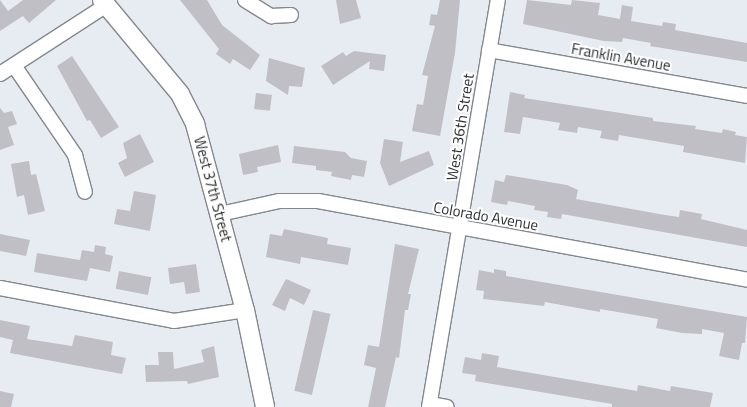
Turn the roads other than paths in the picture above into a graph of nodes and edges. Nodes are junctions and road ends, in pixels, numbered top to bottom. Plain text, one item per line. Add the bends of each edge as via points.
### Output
1 (246, 0) edge
2 (498, 0) edge
3 (104, 3) edge
4 (291, 15) dead end
5 (489, 50) junction
6 (15, 68) junction
7 (0, 74) edge
8 (747, 96) edge
9 (85, 192) dead end
10 (220, 214) junction
11 (460, 228) junction
12 (747, 280) edge
13 (0, 288) edge
14 (244, 310) junction
15 (429, 405) edge
16 (265, 407) edge
17 (447, 407) edge

1 - 4 street via 271,16
2 - 5 street, West 36th Street
3 - 6 street
3 - 10 street, West 37th Street via 187,105
5 - 8 street, Franklin Avenue
5 - 11 street, West 36th Street
6 - 7 street
6 - 9 street via 74,155
10 - 11 street, Colorado Avenue via 279,201 318,201
10 - 14 street, West 37th Street
11 - 12 street, Colorado Avenue
11 - 15 street, West 36th Street
13 - 14 street via 174,321
14 - 16 street, West 37th Street
15 - 17 street

